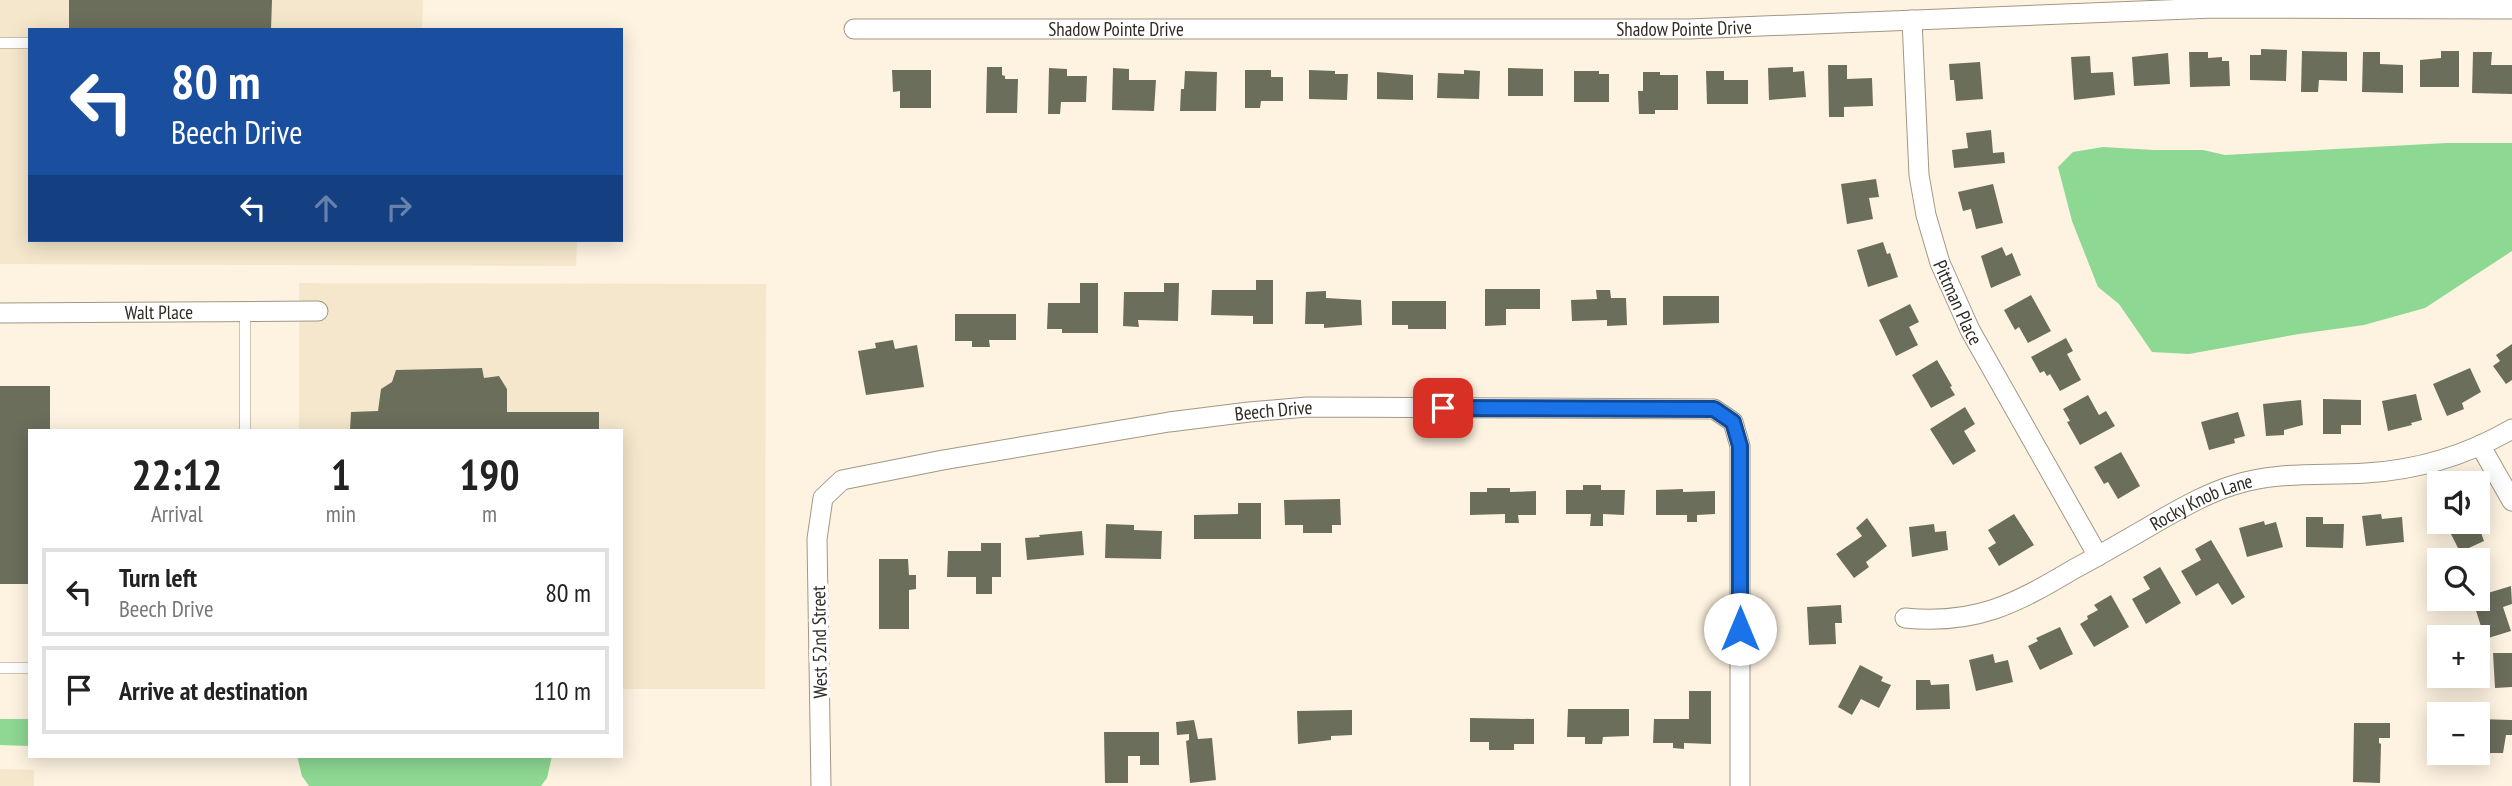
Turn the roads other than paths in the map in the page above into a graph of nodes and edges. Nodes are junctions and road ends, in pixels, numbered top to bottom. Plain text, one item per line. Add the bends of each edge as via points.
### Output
1 (2512, 9) edge
2 (1912, 20) junction
3 (854, 29) dead end
4 (0, 43) edge
5 (28, 43) edge
6 (318, 311) dead end
7 (245, 312) junction
8 (0, 313) edge
9 (245, 429) edge
10 (2509, 438) edge
11 (2480, 445) junction
12 (823, 498) joint
13 (2512, 501) edge
14 (2098, 556) junction
15 (1905, 618) dead end
16 (0, 668) edge
17 (28, 668) edge
18 (821, 786) edge
19 (1740, 786) edge

1 - 2 street, Shadow Pointe Drive via 2214,8
2 - 3 street, Shadow Pointe Drive via 1689,29
2 - 14 street, Pittman Place via 1919,175 1940,263 1970,330
4 - 5 lane
6 - 7 street, Walt Place
7 - 8 street, Walt Place
7 - 9 lane
10 - 11 street, Rocky Knob Lane
11 - 13 street
11 - 14 street, Rocky Knob Lane via 2399,470 2290,474 2240,483 2193,502
12 - 18 street, West 52nd Street via 817,539
12 - 19 street, Beech Drive via 842,480 867,475 1169,422 1277,409 1714,409 1733,422 1740,446
14 - 15 street, Rocky Knob Lane via 1996,610 1956,619
16 - 17 lane

